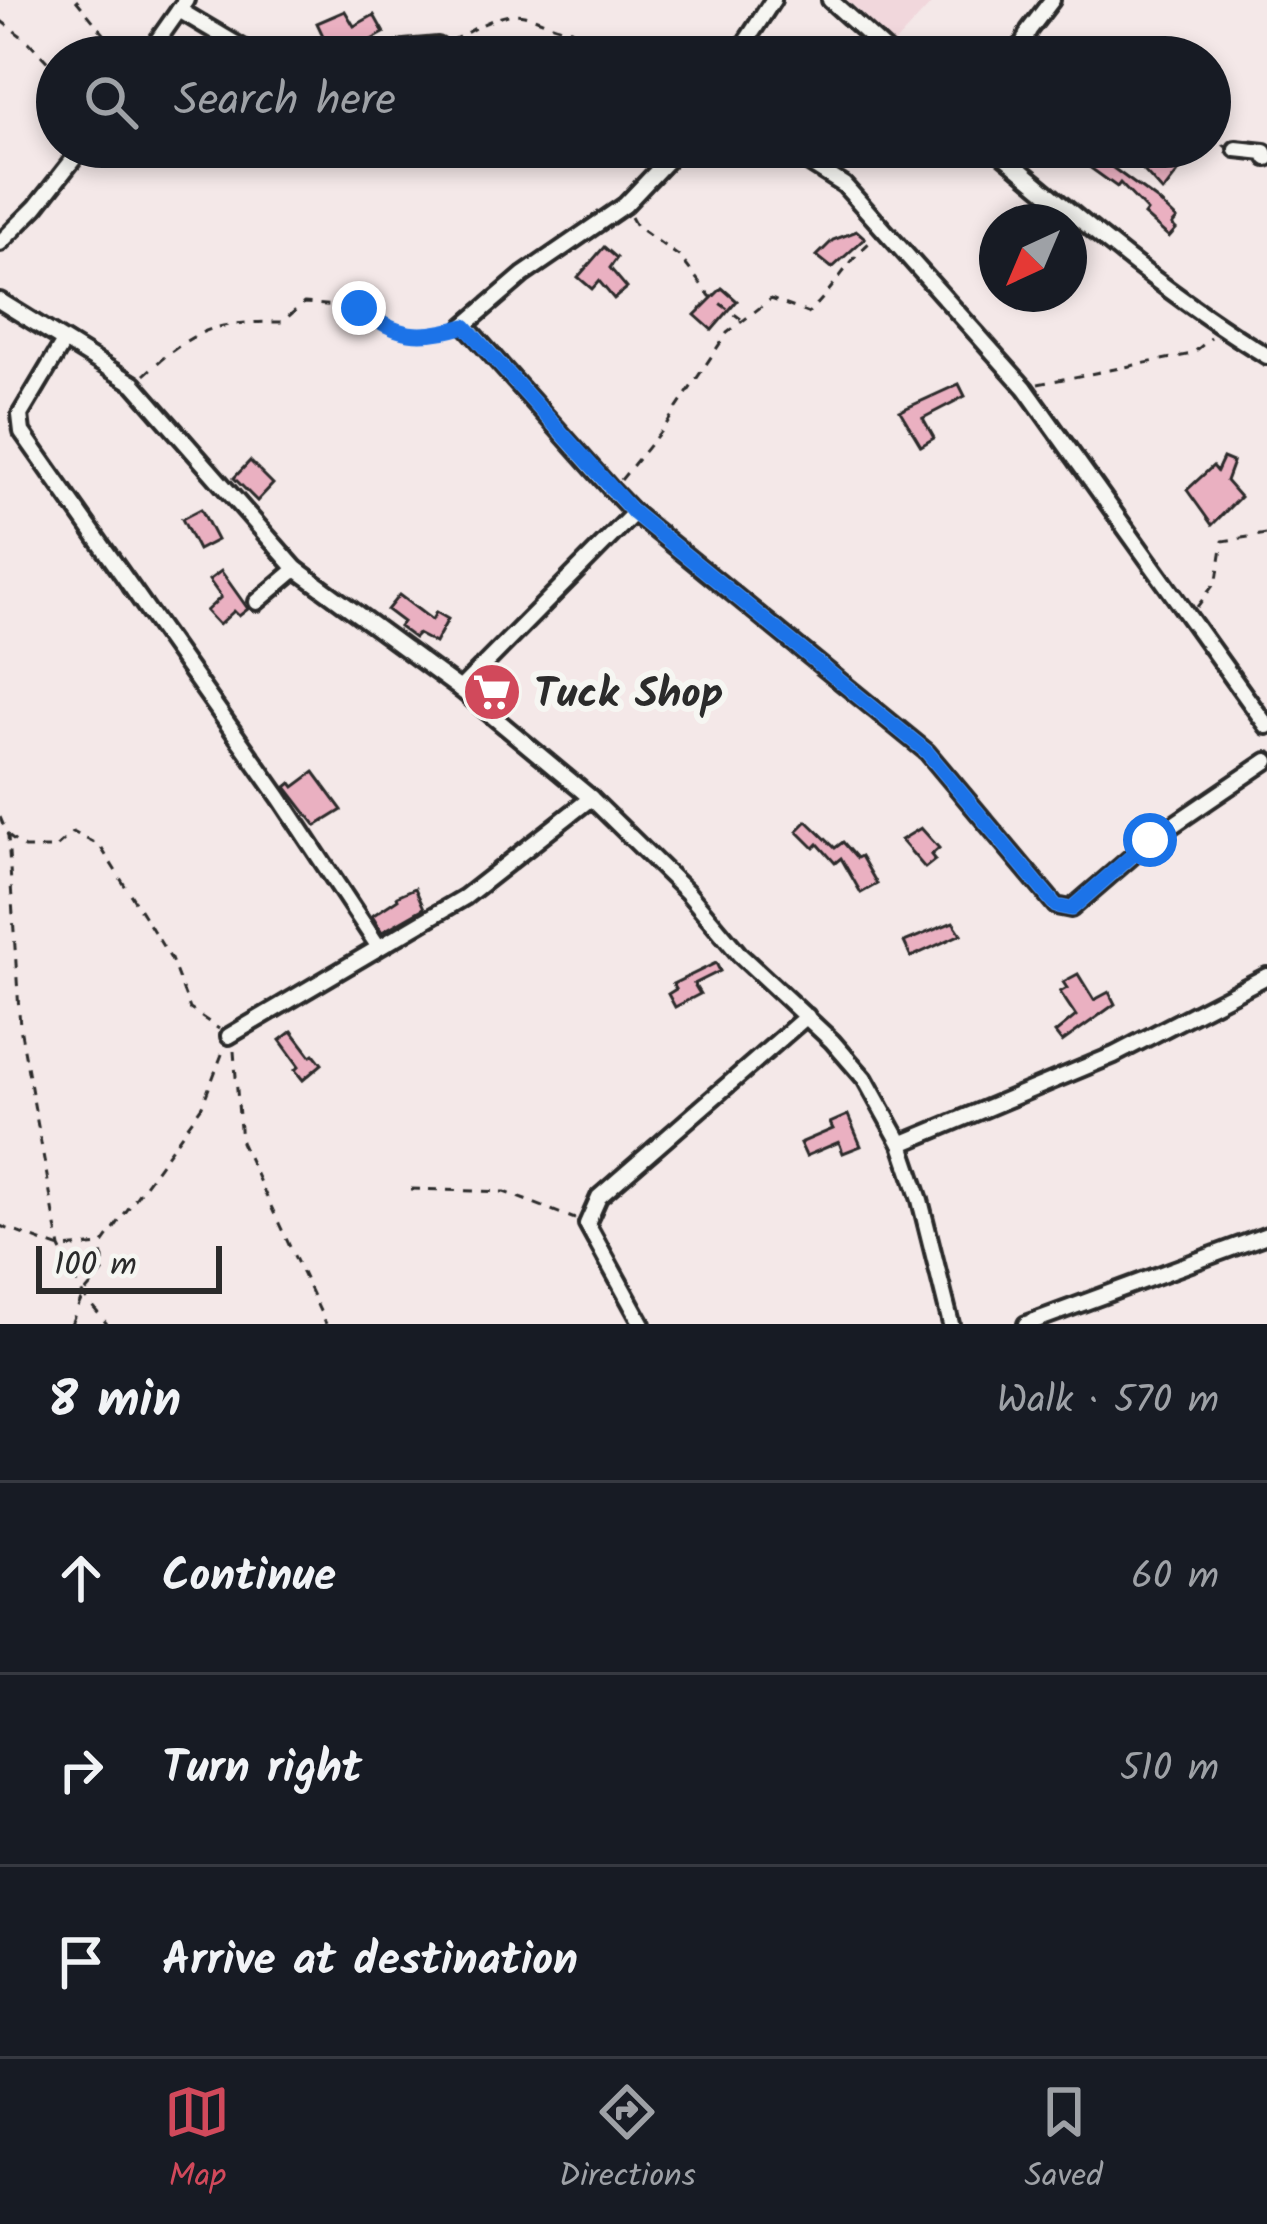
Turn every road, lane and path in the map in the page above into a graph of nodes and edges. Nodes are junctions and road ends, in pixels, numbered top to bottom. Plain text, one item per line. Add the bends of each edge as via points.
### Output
1 (76, 0) edge
2 (773, 0) edge
3 (830, 0) edge
4 (1052, 0) edge
5 (182, 5) edge
6 (0, 20) edge
7 (106, 36) edge
8 (161, 36) edge
9 (227, 36) edge
10 (464, 36) edge
11 (577, 36) edge
12 (750, 36) edge
13 (870, 36) edge
14 (1027, 36) edge
15 (36, 50) edge
16 (1231, 148) edge
17 (1236, 149) joint
18 (1267, 158) edge
19 (66, 168) edge
20 (660, 168) edge
21 (818, 168) edge
22 (1019, 168) edge
23 (625, 206) junction
24 (886, 230) junction
25 (0, 243) edge
26 (0, 301) edge
27 (741, 319) junction
28 (465, 326) junction
29 (1223, 329) junction
30 (63, 344) junction
31 (1267, 356) edge
32 (134, 385) junction
33 (1024, 388) junction
34 (612, 490) junction
35 (634, 513) junction
36 (1267, 534) edge
37 (296, 568) junction
38 (257, 602) dead end
39 (1189, 617) junction
40 (460, 689) junction
41 (1267, 726) edge
42 (1267, 760) edge
43 (591, 798) junction
44 (0, 817) edge
45 (8, 836) junction
46 (378, 946) junction
47 (1267, 976) edge
48 (807, 1016) junction
49 (229, 1036) junction
50 (901, 1144) junction
51 (411, 1189) dead end
52 (587, 1225) junction
53 (0, 1226) edge
54 (1267, 1235) edge
55 (102, 1246) junction
56 (60, 1248) junction
57 (83, 1295) junction
58 (71, 1324) edge
59 (107, 1324) edge
60 (326, 1324) edge
61 (642, 1324) edge
62 (951, 1324) edge
63 (1026, 1324) edge

1 - 7 path
2 - 12 street
3 - 13 street
4 - 14 street
5 - 8 street
5 - 9 street
6 - 15 path
10 - 11 path via 520,14
16 - 17 path
17 - 18 street
19 - 25 street
20 - 23 street
21 - 24 street
22 - 29 street
23 - 27 path via 636,226
23 - 28 street
24 - 27 path via 855,254 808,313 771,298
24 - 33 street
26 - 30 street
27 - 34 path
28 - 32 path via 431,336 386,329 359,308 304,303 282,322 230,322 185,338
28 - 34 street
29 - 31 street
29 - 33 path via 1192,354
30 - 32 street
30 - 46 street via 20,416 22,432
32 - 37 street
33 - 39 street
34 - 35 street
35 - 40 street
35 - 42 street via 927,752 1056,906 1071,909 1150,840
36 - 39 path via 1223,542 1217,580
37 - 38 street
37 - 40 street
39 - 41 street
40 - 43 street
43 - 46 street via 464,897
43 - 48 street
44 - 45 path
45 - 49 path via 24,848 56,848 74,832 100,846 171,959 190,1009
45 - 56 path via 20,1027
46 - 49 street
47 - 50 street via 1114,1055
48 - 50 street via 865,1079
48 - 52 street via 599,1197
49 - 55 path via 202,1106
49 - 60 path via 242,1142
50 - 62 street
51 - 52 path via 504,1192
52 - 61 street
53 - 56 path
54 - 63 street
55 - 56 path
55 - 57 path via 104,1271
56 - 57 path
57 - 58 path
57 - 59 path

